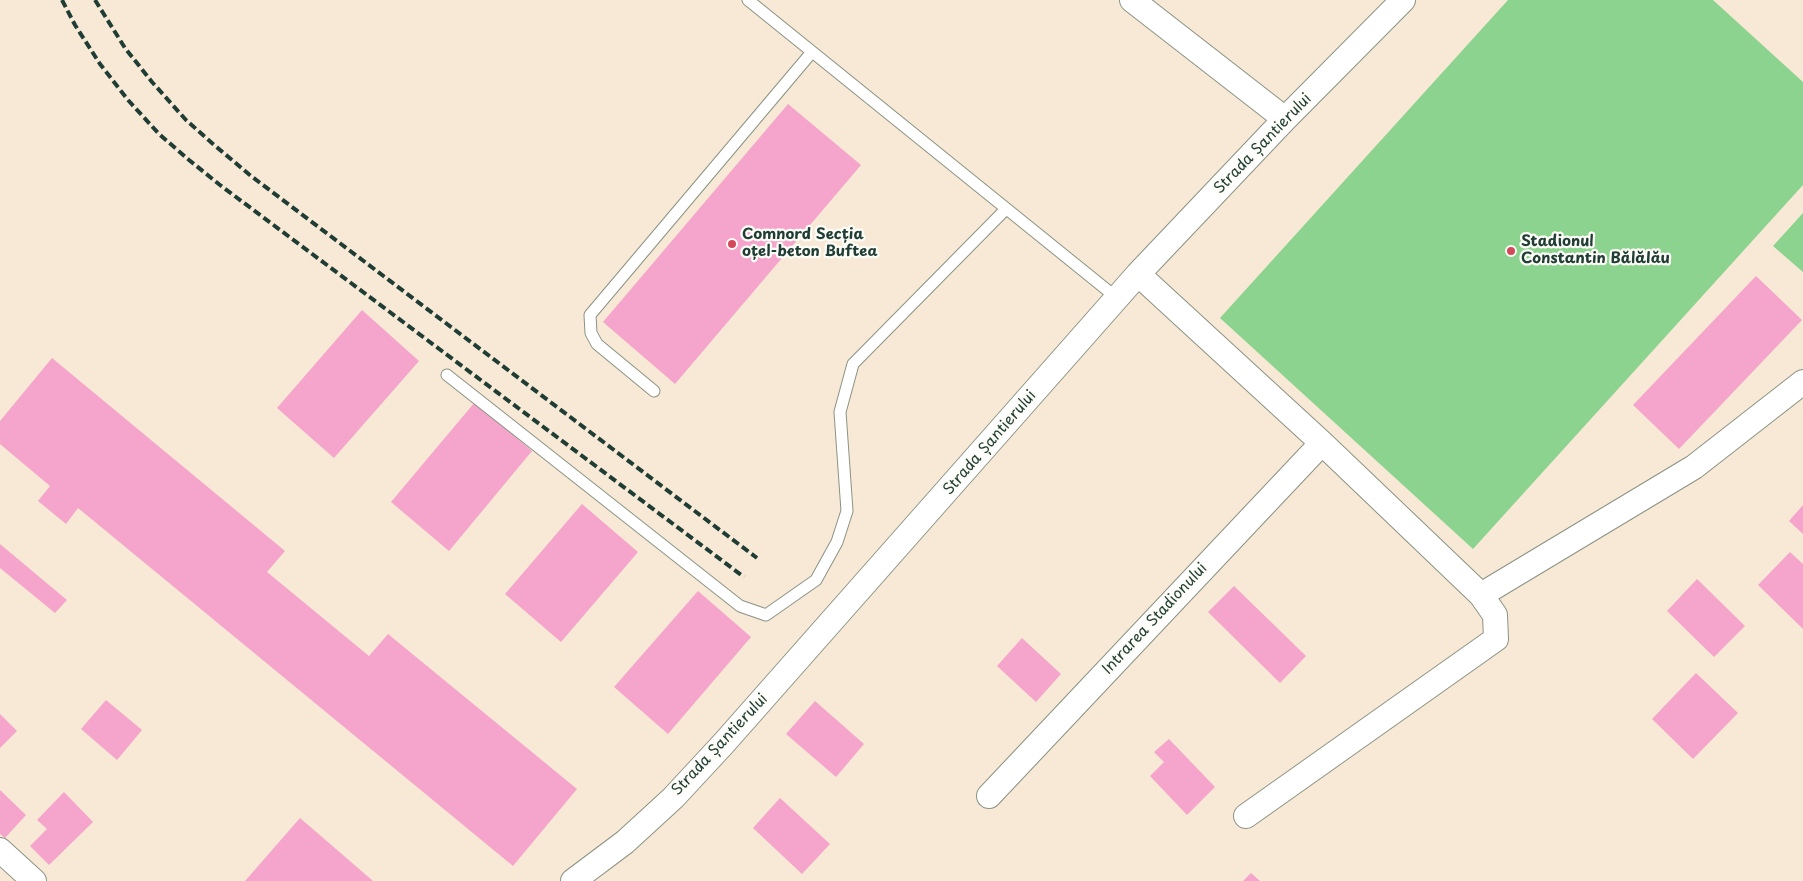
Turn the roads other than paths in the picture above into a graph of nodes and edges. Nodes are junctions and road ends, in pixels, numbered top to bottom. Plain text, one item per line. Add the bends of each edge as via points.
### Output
1 (748, 0) edge
2 (1132, 0) edge
3 (1403, 0) edge
4 (812, 52) junction
5 (1286, 119) junction
6 (1005, 210) junction
7 (1138, 274) junction
8 (1117, 298) junction
9 (447, 375) dead end
10 (1803, 382) edge
11 (654, 391) dead end
12 (1322, 443) junction
13 (1481, 595) junction
14 (989, 796) dead end
15 (1246, 816) dead end
16 (0, 850) edge
17 (34, 881) edge
18 (573, 881) edge

1 - 4 lane
2 - 5 street
3 - 5 street, Strada Șantierului
4 - 6 lane
4 - 11 lane via 590,315 590,332 597,344
5 - 7 street, Strada Șantierului
6 - 8 lane
6 - 9 lane via 853,364 840,412 847,511 837,542 816,580 766,615 740,606
7 - 8 street, Strada Șantierului
7 - 12 street
8 - 18 street, Strada Șantierului via 673,798 625,842
10 - 13 street via 1694,467
12 - 13 street
12 - 14 street, Intrarea Stadionului
13 - 15 street via 1495,615 1496,639
16 - 17 street

